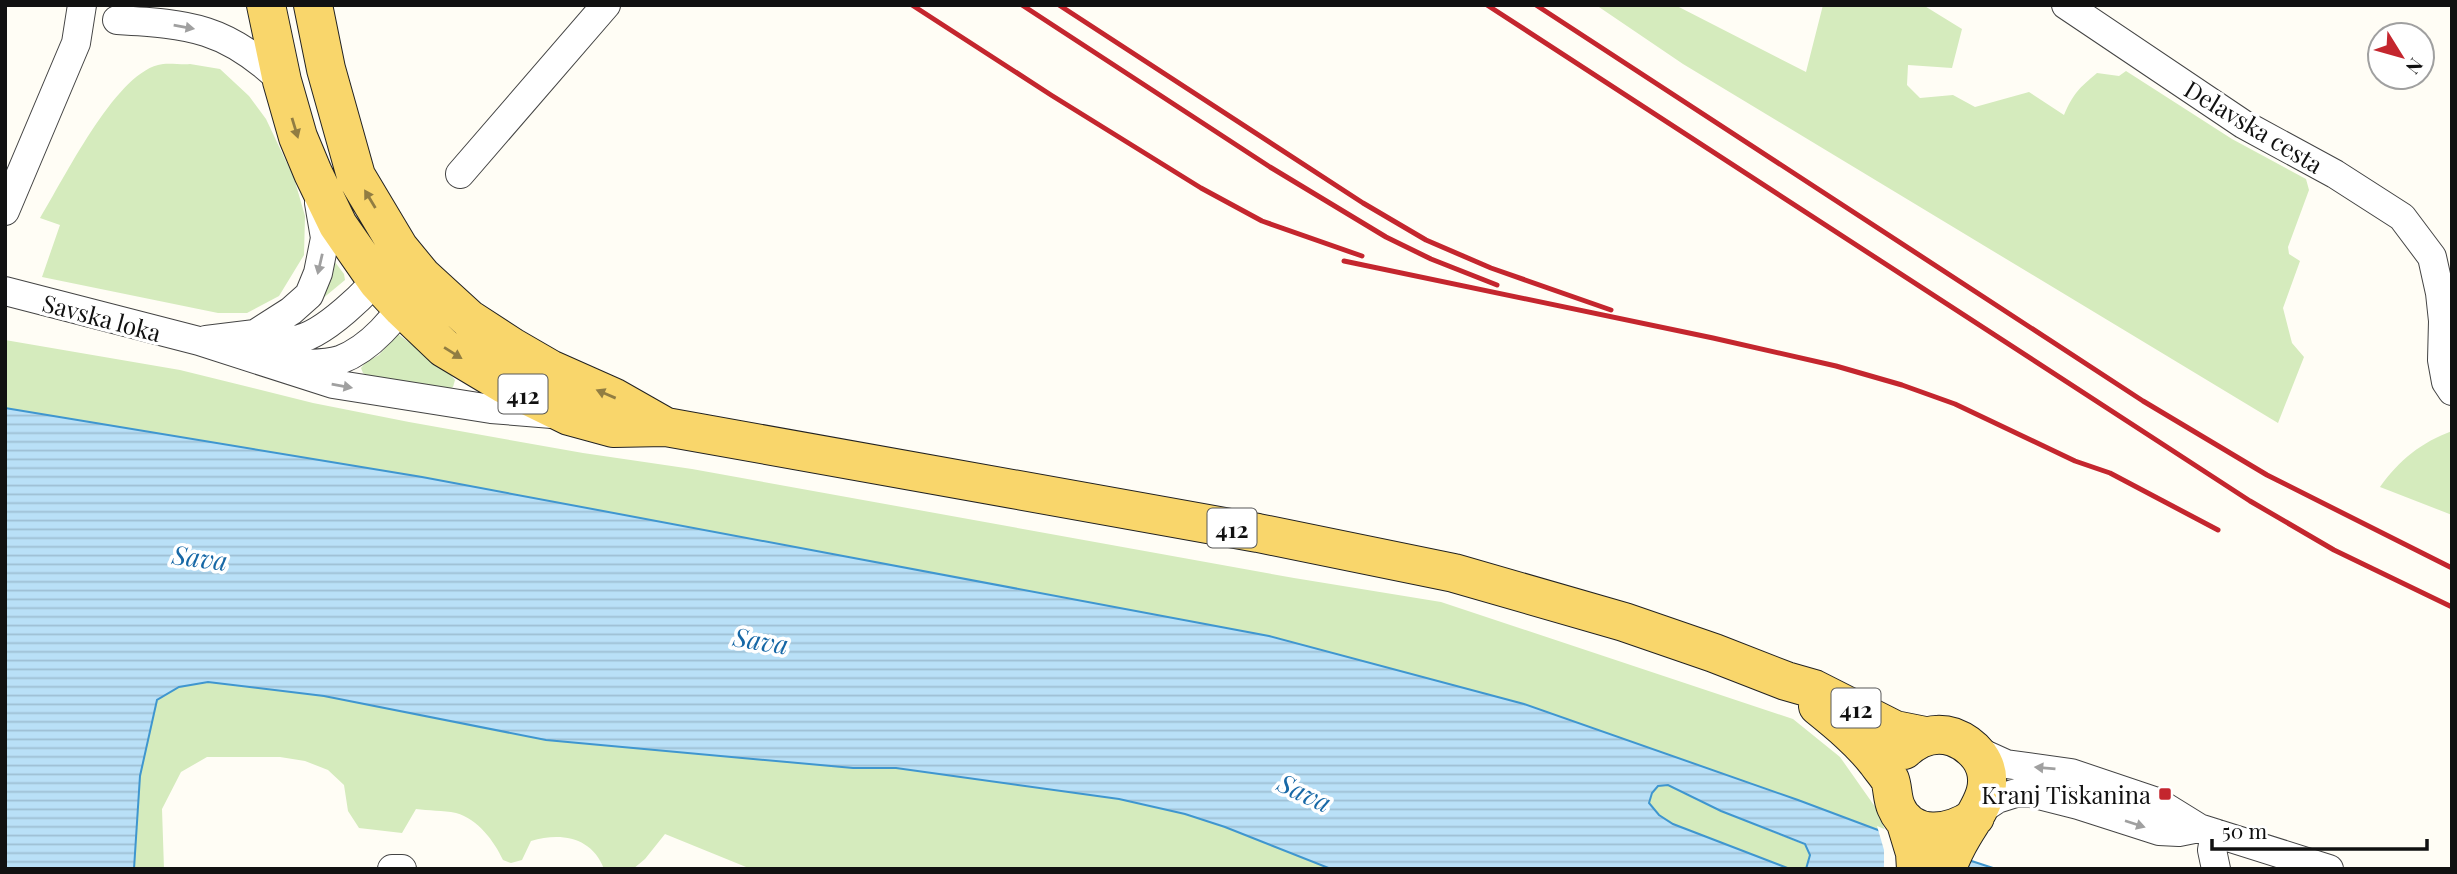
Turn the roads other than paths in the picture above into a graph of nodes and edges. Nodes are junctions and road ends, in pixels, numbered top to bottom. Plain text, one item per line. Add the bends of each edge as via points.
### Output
1 (82, 5) edge
2 (266, 5) edge
3 (313, 5) edge
4 (606, 5) edge
5 (2066, 5) edge
6 (122, 13) edge
7 (76, 43) junction
8 (282, 81) junction
9 (313, 173) junction
10 (460, 174) dead end
11 (5, 211) edge
12 (410, 262) junction
13 (5, 290) edge
14 (389, 295) junction
15 (255, 334) junction
16 (199, 341) junction
17 (277, 366) junction
18 (2452, 391) edge
19 (569, 415) junction
20 (666, 427) junction
21 (1786, 681) junction
22 (1925, 736) junction
23 (1973, 749) junction
24 (1890, 780) junction
25 (1981, 804) junction
26 (1905, 820) junction
27 (2207, 831) junction
28 (392, 869) edge
29 (402, 869) edge
30 (1916, 869) edge
31 (1947, 869) edge
32 (2216, 869) edge
33 (2329, 869) edge

1 - 7 street
2 - 8 main road, 412
12 -> 3 main road, 412 via 356,176
4 - 10 street
5 - 18 street, Delavska cesta via 2243,124 2402,216 2432,257 2443,321 2442,360
6 - 7 street
6 -> 8 street via 232,41
7 - 11 street
8 -> 9 main road, 412
9 - 14 main road, 412 via 338,225
9 -> 15 street via 325,238 318,273 309,295
12 - 14 street
20 -> 12 main road, 412 via 512,347 468,318
13 - 16 street, Savska loka
14 - 15 street via 295,340
14 - 17 street via 364,347 338,361
14 -> 19 main road, 412 via 444,348
15 - 16 street
16 - 17 street, Savska loka
17 -> 19 street, Savska loka via 333,384 491,409
19 - 20 main road, 412 via 613,428
20 - 21 main road, 412 via 1258,533 1454,573 1624,622
21 - 22 main road, 412 via 1837,699 1895,730
21 - 24 main road, 412 via 1850,733
22 - 23 main road, 412 via 1951,736
22 - 24 main road, 412 via 1900,752
23 - 25 main road via 1981,760
27 -> 23 street via 2157,802 2058,769 2006,764
24 - 26 main road, 412 via 1896,808
25 - 26 main road via 1963,826 1948,831 1933,832
25 -> 27 street via 2016,793 2047,796 2159,831
25 - 31 main road
26 - 30 main road, 412
27 - 32 street
27 - 33 street
28 - 29 street

